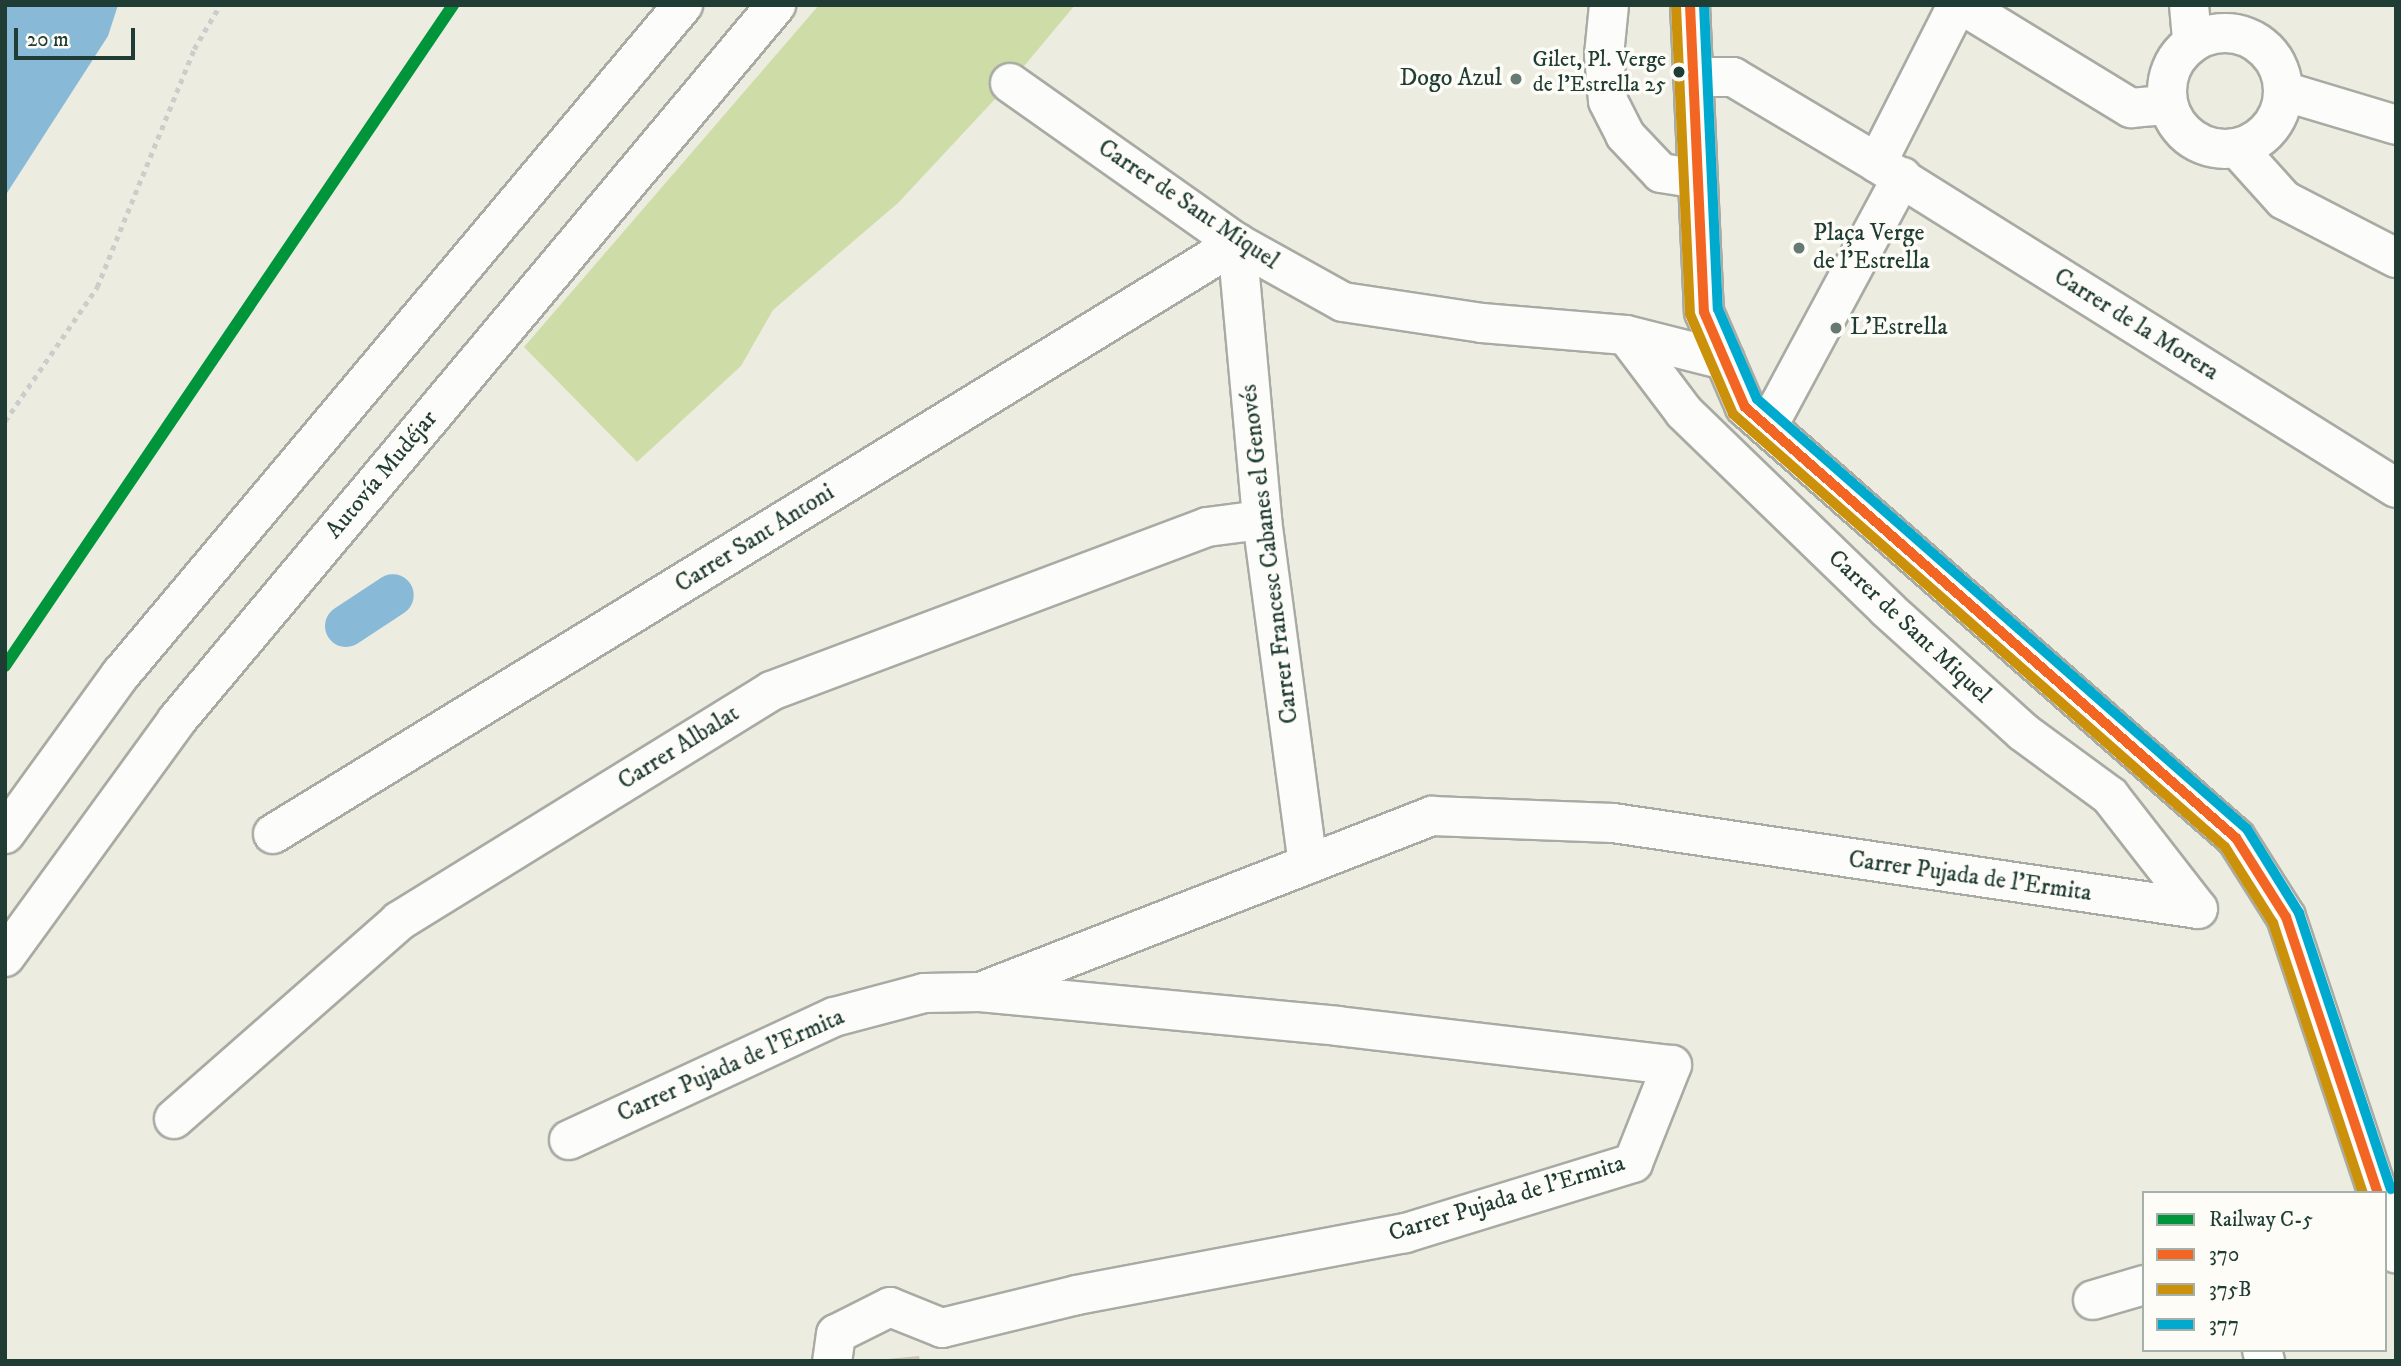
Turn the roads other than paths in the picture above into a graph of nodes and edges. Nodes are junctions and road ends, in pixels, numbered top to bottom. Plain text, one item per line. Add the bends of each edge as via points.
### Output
1 (683, 5) edge
2 (776, 5) edge
3 (1609, 5) edge
4 (1690, 5) edge
5 (1959, 5) edge
6 (2189, 5) edge
7 (2192, 43) junction
8 (1693, 77) junction
9 (1010, 83) dead end
10 (2283, 91) junction
11 (2168, 105) junction
12 (2396, 125) edge
13 (2237, 148) junction
14 (1889, 170) junction
15 (1698, 179) junction
16 (1237, 243) junction
17 (2396, 258) edge
18 (1626, 335) junction
19 (1725, 360) junction
20 (1768, 426) junction
21 (2396, 488) edge
22 (1262, 520) junction
23 (5, 834) edge
24 (273, 834) dead end
25 (1308, 863) junction
26 (2198, 909) joint
27 (5, 957) edge
28 (980, 992) junction
29 (174, 1119) dead end
30 (569, 1140) dead end
31 (2377, 1191) edge
32 (2387, 1221) edge
33 (2396, 1253) edge
34 (2142, 1285) edge
35 (2093, 1300) dead end
36 (832, 1361) edge

1 - 23 main road via 121,674
2 - 27 main road, Autovía Mudéjar via 177,720
3 - 15 main road via 1604,55 1608,100 1625,135 1661,173
4 - 8 main road
5 - 11 main road via 2130,108
5 - 14 main road
6 - 7 main road
7 - 10 main road via 2226,33 2259,44 2281,74
7 - 11 main road via 2171,70
8 - 14 main road via 1733,77
8 - 15 main road
9 - 16 main road, Carrer de Sant Miquel
10 - 12 main road
10 - 13 main road via 2270,128
11 - 13 main road via 2187,135 2202,145
13 - 17 main road via 2284,200
14 - 20 main road
14 - 21 main road, Carrer de la Morera
15 - 19 main road via 1704,312
16 - 18 main road, Carrer de Sant Miquel via 1343,302 1482,323
16 - 22 main road, Carrer Francesc Cabanes el Genovés
16 - 24 main road, Carrer Sant Antoni
18 - 19 main road, Carrer de Sant Miquel
18 - 26 main road, Carrer de Sant Miquel via 1684,412 1887,608 2023,732 2110,796
19 - 20 main road via 1745,407
20 - 31 main road via 2236,838 2286,917
22 - 25 main road, Carrer Francesc Cabanes el Genovés
22 - 29 main road, Carrer Albalat via 1207,527 771,691 399,921
25 - 26 main road, Carrer Pujada de l'Ermita via 1432,816 1613,823
25 - 28 main road, Carrer Pujada de l'Ermita
28 - 30 main road, Carrer Pujada de l'Ermita via 924,993 834,1017
28 - 36 main road, Carrer Pujada de l'Ermita via 1672,1065 1633,1163 1405,1233 1066,1297 942,1328 890,1307 836,1334
32 - 33 main road
34 - 35 main road

